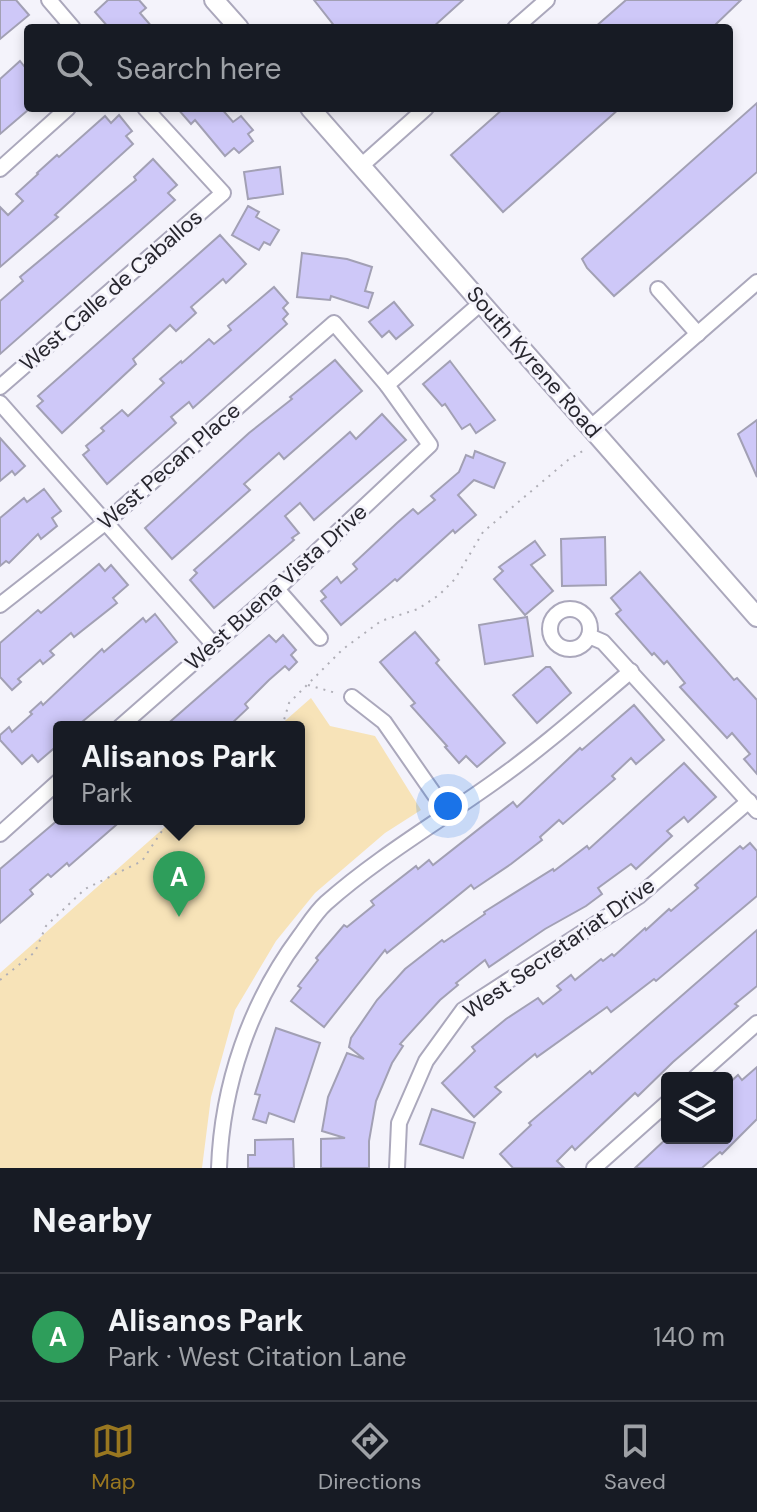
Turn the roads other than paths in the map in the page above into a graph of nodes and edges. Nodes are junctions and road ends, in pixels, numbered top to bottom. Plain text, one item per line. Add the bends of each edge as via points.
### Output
1 (214, 0) edge
2 (547, 0) edge
3 (56, 3) edge
4 (70, 24) edge
5 (235, 24) edge
6 (520, 24) edge
7 (64, 112) edge
8 (149, 112) edge
9 (314, 112) edge
10 (422, 112) edge
11 (361, 166) junction
12 (0, 169) edge
13 (757, 282) edge
14 (658, 289) dead end
15 (481, 303) junction
16 (698, 334) junction
17 (387, 385) junction
18 (0, 387) edge
19 (0, 403) edge
20 (591, 427) junction
21 (106, 522) junction
22 (277, 589) junction
23 (0, 605) edge
24 (757, 617) edge
25 (589, 636) dead end
26 (320, 638) dead end
27 (214, 645) junction
28 (631, 671) junction
29 (352, 697) road end
30 (127, 721) edge
31 (53, 786) edge
32 (753, 806) edge
33 (448, 814) junction
34 (0, 834) edge
35 (757, 1023) edge
36 (702, 1072) edge
37 (661, 1108) edge
38 (219, 1168) edge
39 (397, 1168) edge
40 (594, 1168) edge

1 - 5 main road
2 - 6 street
3 - 4 street
7 - 12 street
8 - 18 street, West Calle de Caballos via 223,193
9 - 11 main road, South Kyrene Road
10 - 11 street
11 - 15 main road, South Kyrene Road
13 - 16 street
14 - 16 street
15 - 17 street
15 - 20 main road, South Kyrene Road
16 - 20 street
17 - 21 street, West Pecan Place via 334,323
17 - 22 street, West Buena Vista Drive via 430,445
19 - 21 street
20 - 24 main road, South Kyrene Road
21 - 23 street, West Pecan Place
21 - 27 street
22 - 26 street
22 - 27 street, West Buena Vista Drive
25 - 28 street via 603,642
27 - 30 street, West Buena Vista Drive
28 - 32 street
28 - 33 street via 520,763
29 - 33 street via 384,722
31 - 34 street
32 - 39 street, West Secretariat Drive via 639,896 463,1010 426,1061 399,1123
33 - 38 street via 379,859 324,905 280,963 235,1064
35 - 36 street
37 - 40 street

